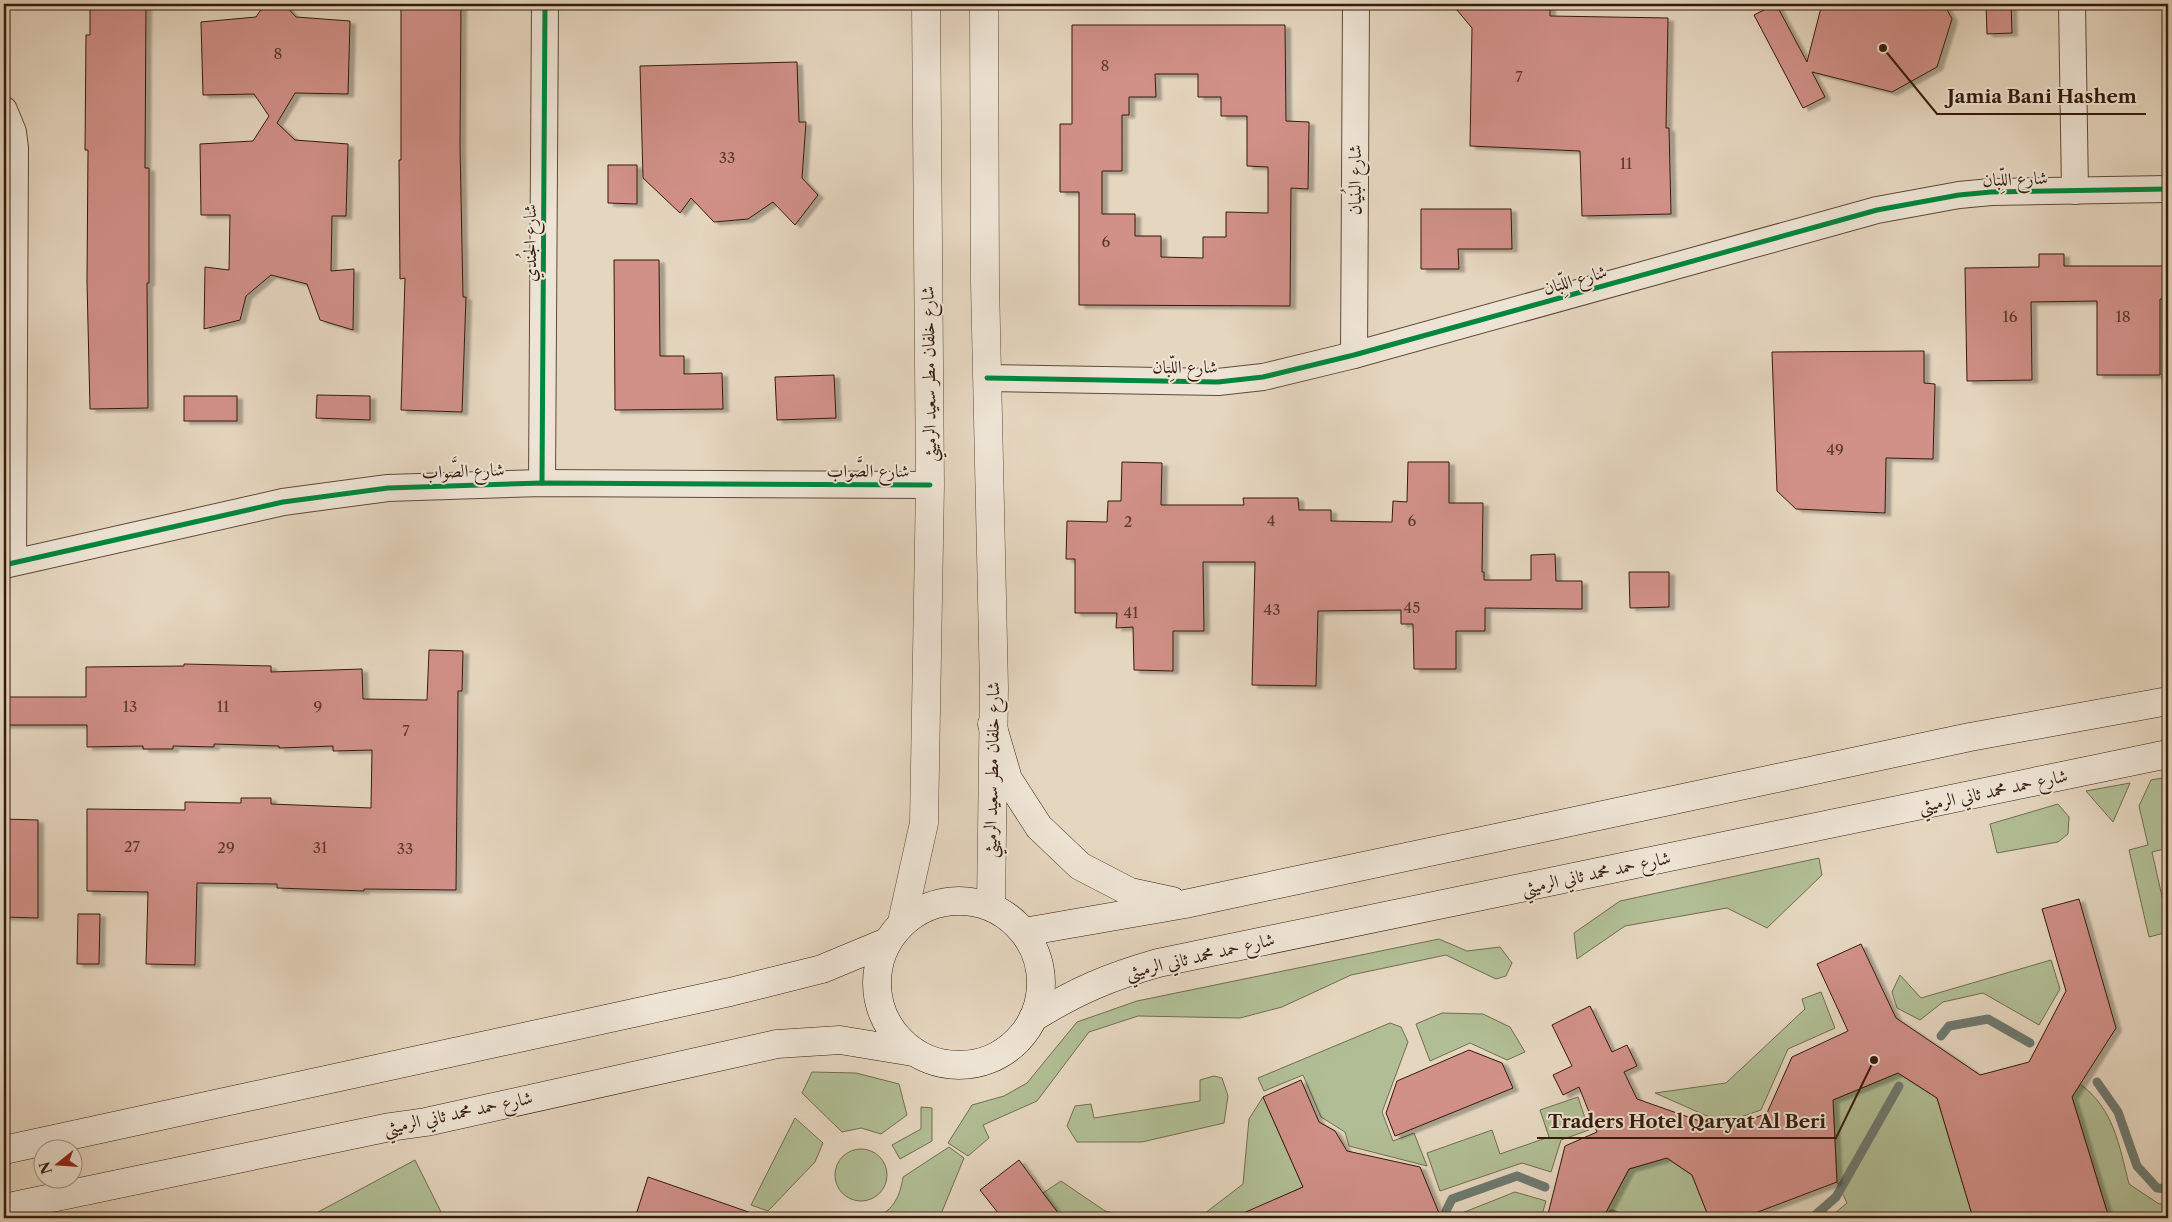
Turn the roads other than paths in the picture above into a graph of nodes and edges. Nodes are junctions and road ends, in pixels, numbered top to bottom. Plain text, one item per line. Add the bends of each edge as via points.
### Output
1 (545, 4) edge
2 (926, 4) edge
3 (984, 4) edge
4 (1356, 4) edge
5 (2072, 4) edge
6 (4, 110) edge
7 (2168, 189) edge
8 (2075, 191) junction
9 (1354, 356) junction
10 (987, 378) junction
11 (542, 483) junction
12 (930, 485) junction
13 (9, 563) edge
14 (2168, 700) edge
15 (992, 724) junction
16 (2168, 754) edge
17 (1185, 904) junction
18 (991, 906) junction
19 (894, 932) junction
20 (1024, 932) junction
21 (1033, 1018) junction
22 (913, 1052) junction
23 (4, 1150) edge
24 (4, 1208) edge

1 - 11 street, شارع الجُندي
2 - 12 main road, شارع خلفان مطر سعيد الرميثي
3 - 10 main road, شارع خلفان مطر سعيد الرميثي
4 - 9 street, شارع البُنيان
5 - 8 street
6 - 13 street via 13,132 15,148
7 - 8 street, شارع اللِّبان
8 - 9 street, شارع اللِّبان via 1960,195 1877,210
9 - 10 street, شارع اللِّبان via 1263,377 1218,382
10 - 15 main road, شارع خلفان مطر سعيد الرميثي via 994,688
11 - 12 street, شارع الصَّواب
11 - 13 street, شارع الصَّواب via 388,488 319,496
12 - 19 main road, شارع خلفان مطر سعيد الرميثي via 924,823
14 - 17 main road via 1970,737
15 - 17 main road via 1008,779 1039,827 1066,853 1080,866 1130,892
15 - 18 main road, شارع خلفان مطر سعيد الرميثي
16 - 21 main road, شارع حمد محمد ثاني الرميثي via 1158,963 1084,988
17 - 20 main road
18 - 19 main road via 968,900 945,901 922,908
18 - 20 main road
19 - 22 main road via 877,965 876,990 882,1014 895,1035
19 - 23 main road via 822,969 730,992
20 - 21 main road via 1035,952 1041,974 1040,996
21 - 22 main road via 1020,1038 1002,1053 981,1063 958,1066 934,1062
22 - 24 main road, شارع حمد محمد ثاني الرميثي via 840,1040 777,1044 426,1122

